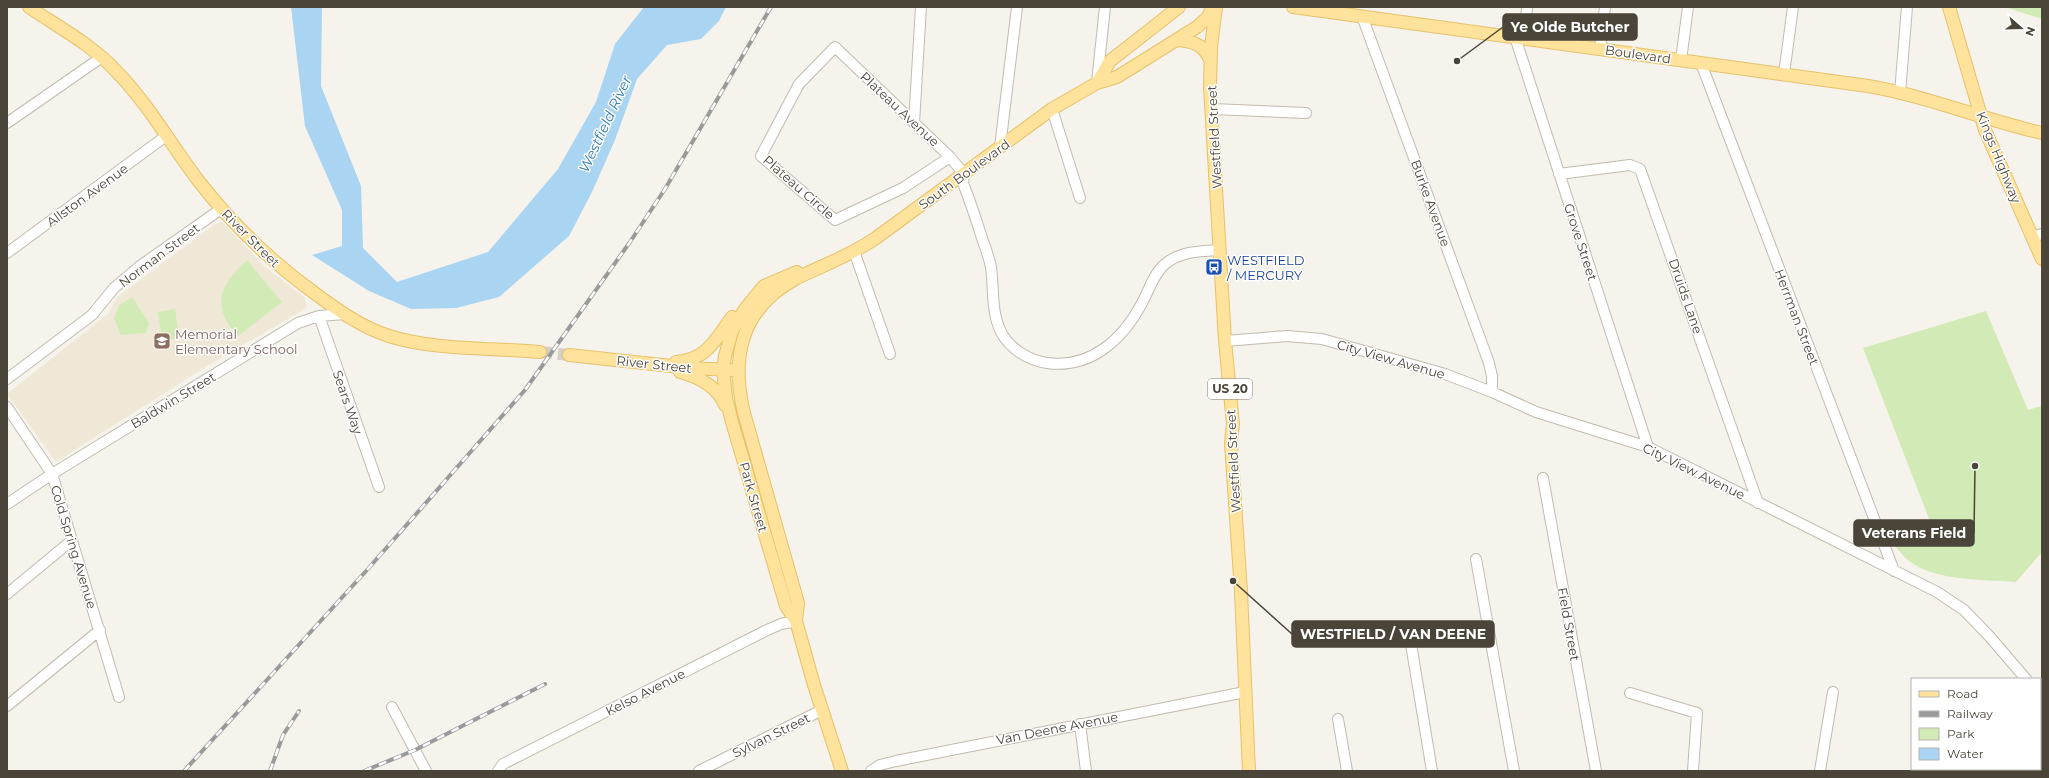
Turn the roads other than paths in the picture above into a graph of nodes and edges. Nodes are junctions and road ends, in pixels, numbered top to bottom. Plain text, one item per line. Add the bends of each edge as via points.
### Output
1 (29, 7) edge
2 (921, 7) edge
3 (1017, 7) edge
4 (1105, 7) edge
5 (1179, 7) edge
6 (1215, 7) edge
7 (1293, 7) edge
8 (1527, 7) edge
9 (1605, 7) edge
10 (1688, 7) edge
11 (1793, 7) edge
12 (1907, 7) edge
13 (1949, 7) edge
14 (1358, 13) edge
15 (1519, 38) junction
16 (1176, 40) junction
17 (835, 47) joint
18 (1600, 49) junction
19 (102, 57) junction
20 (1682, 60) junction
21 (1210, 62) junction
22 (1701, 62) junction
23 (1784, 74) junction
24 (1097, 83) junction
25 (1900, 93) junction
26 (1052, 109) junction
27 (1212, 109) junction
28 (1306, 113) dead end
29 (1981, 117) junction
30 (7, 123) edge
31 (914, 123) junction
32 (2042, 133) edge
33 (166, 136) junction
34 (1000, 147) junction
35 (950, 157) junction
36 (964, 174) junction
37 (1559, 174) junction
38 (1080, 198) dead end
39 (221, 209) junction
40 (2037, 235) edge
41 (1220, 250) junction
42 (854, 251) junction
43 (7, 253) edge
44 (2042, 259) edge
45 (831, 262) junction
46 (764, 286) junction
47 (345, 314) junction
48 (319, 316) junction
49 (1226, 341) junction
50 (540, 352) tunnel mouth
51 (890, 354) dead end
52 (569, 355) tunnel mouth
53 (654, 364) junction
54 (738, 369) junction
55 (723, 370) junction
56 (7, 379) edge
57 (1492, 392) junction
58 (7, 408) edge
59 (732, 422) junction
60 (1648, 447) junction
61 (52, 474) junction
62 (1543, 478) dead end
63 (378, 487) dead end
64 (1758, 503) junction
65 (7, 504) edge
66 (71, 541) junction
67 (1476, 559) dead end
68 (1894, 571) junction
69 (7, 594) edge
70 (796, 621) junction
71 (100, 630) junction
72 (1409, 632) dead end
73 (2025, 678) edge
74 (1245, 692) junction
75 (1834, 692) dead end
76 (1630, 693) dead end
77 (119, 697) dead end
78 (7, 706) edge
79 (392, 707) dead end
80 (822, 710) junction
81 (1338, 719) dead end
82 (1080, 724) junction
83 (426, 771) edge
84 (498, 771) edge
85 (699, 771) edge
86 (842, 771) edge
87 (871, 771) edge
88 (1086, 771) edge
89 (1249, 771) edge
90 (1347, 771) edge
91 (1432, 771) edge
92 (1514, 771) edge
93 (1596, 771) edge
94 (1693, 771) edge
95 (1820, 771) edge

1 - 19 main road, River Street
2 - 31 street
3 - 34 street
4 - 24 street
5 - 24 main road, South Boulevard via 1110,61
6 - 16 main road, South Boulevard via 1201,23
6 - 21 main road, Westfield Street / US 20
7 - 14 main road, Boulevard
8 - 15 street
9 - 18 street
10 - 20 street
11 - 23 street
12 - 25 street
13 - 29 main road, Kings Highway
14 - 15 main road, Boulevard
14 - 57 street, Burke Avenue via 1489,363
15 - 18 main road, Boulevard
15 - 37 street, Grove Street
16 - 21 main road via 1193,42 1201,46 1207,52
16 - 24 main road, South Boulevard via 1117,77
17 - 31 street, Plateau Avenue
17 - 35 street, Plateau Circle via 800,84 761,156 836,220 903,188
18 - 20 main road, Boulevard
19 - 30 street
19 - 33 main road, River Street via 128,84
20 - 22 main road, Boulevard
21 - 27 main road, Westfield Street / US 20
22 - 23 main road, Boulevard
22 - 68 street, Herrman Street
23 - 25 main road, Boulevard
24 - 26 main road, South Boulevard
25 - 29 main road, Boulevard
26 - 34 main road, South Boulevard
26 - 38 street
27 - 28 street
27 - 41 main road, Westfield Street / US 20
29 - 32 main road, Boulevard
29 - 40 main road, Kings Highway via 1988,139
31 - 35 street, Plateau Avenue
33 - 39 main road, River Street
33 - 43 street, Allston Avenue
34 - 36 main road, South Boulevard
35 - 36 street, Plateau Avenue
36 - 41 street via 963,183 989,261 997,324 1002,335 1013,347 1038,361 1050,364 1067,363 1100,353 1127,328 1157,274 1167,263 1188,253
36 - 42 main road, South Boulevard
37 - 60 street, Grove Street
37 - 64 street, Druids Lane via 1630,165 1640,169
39 - 47 main road, River Street via 268,258
39 - 56 street, Norman Street via 140,266 114,288 92,315
40 - 44 main road, Kings Highway
41 - 49 main road, Westfield Street / US 20
42 - 45 main road, South Boulevard
42 - 51 street
45 - 46 main road, South Boulevard
45 - 54 main road, South Boulevard via 784,286 764,303 746,334 740,351
46 - 53 main road via 748,298 700,356 684,362
46 - 55 main road, South Boulevard via 735,323 727,346
47 - 48 street, Baldwin Street
47 - 50 main road, River Street via 399,339 431,344
48 - 61 street, Baldwin Street via 298,323
48 - 63 street, Sears Way
49 - 57 street, City View Avenue via 1287,336 1322,339 1445,374
49 - 74 main road, Westfield Street / US 20 via 1233,424 1231,443
52 - 53 main road, River Street
53 - 55 main road, River Street
53 - 59 main road via 692,375 714,389 723,401
54 - 55 main road, River Street
54 - 70 main road, Park Street via 744,413 798,604
55 - 59 main road, Park Street
57 - 60 street, City View Avenue via 1536,412
58 - 61 street, Cold Spring Avenue
59 - 70 main road, Park Street via 786,606
60 - 64 street, City View Avenue
61 - 65 street, Baldwin Street
61 - 66 street, Cold Spring Avenue
62 - 93 street, Field Street
64 - 68 street, City View Avenue
66 - 69 street
66 - 71 street, Cold Spring Avenue
67 - 92 street
68 - 73 street, City View Avenue via 1937,592 1964,610
70 - 80 main road, Park Street
70 - 84 street, Kelso Avenue via 767,630 503,764
71 - 77 street, Cold Spring Avenue
71 - 78 street
72 - 91 street
74 - 82 street, Van Deene Avenue
74 - 89 main road, Westfield Street / US 20
75 - 95 street
76 - 94 street via 1697,713
79 - 83 street
80 - 85 street, Sylvan Street
80 - 86 main road, Park Street
81 - 90 street
82 - 87 street, Van Deene Avenue via 896,761
82 - 88 street

